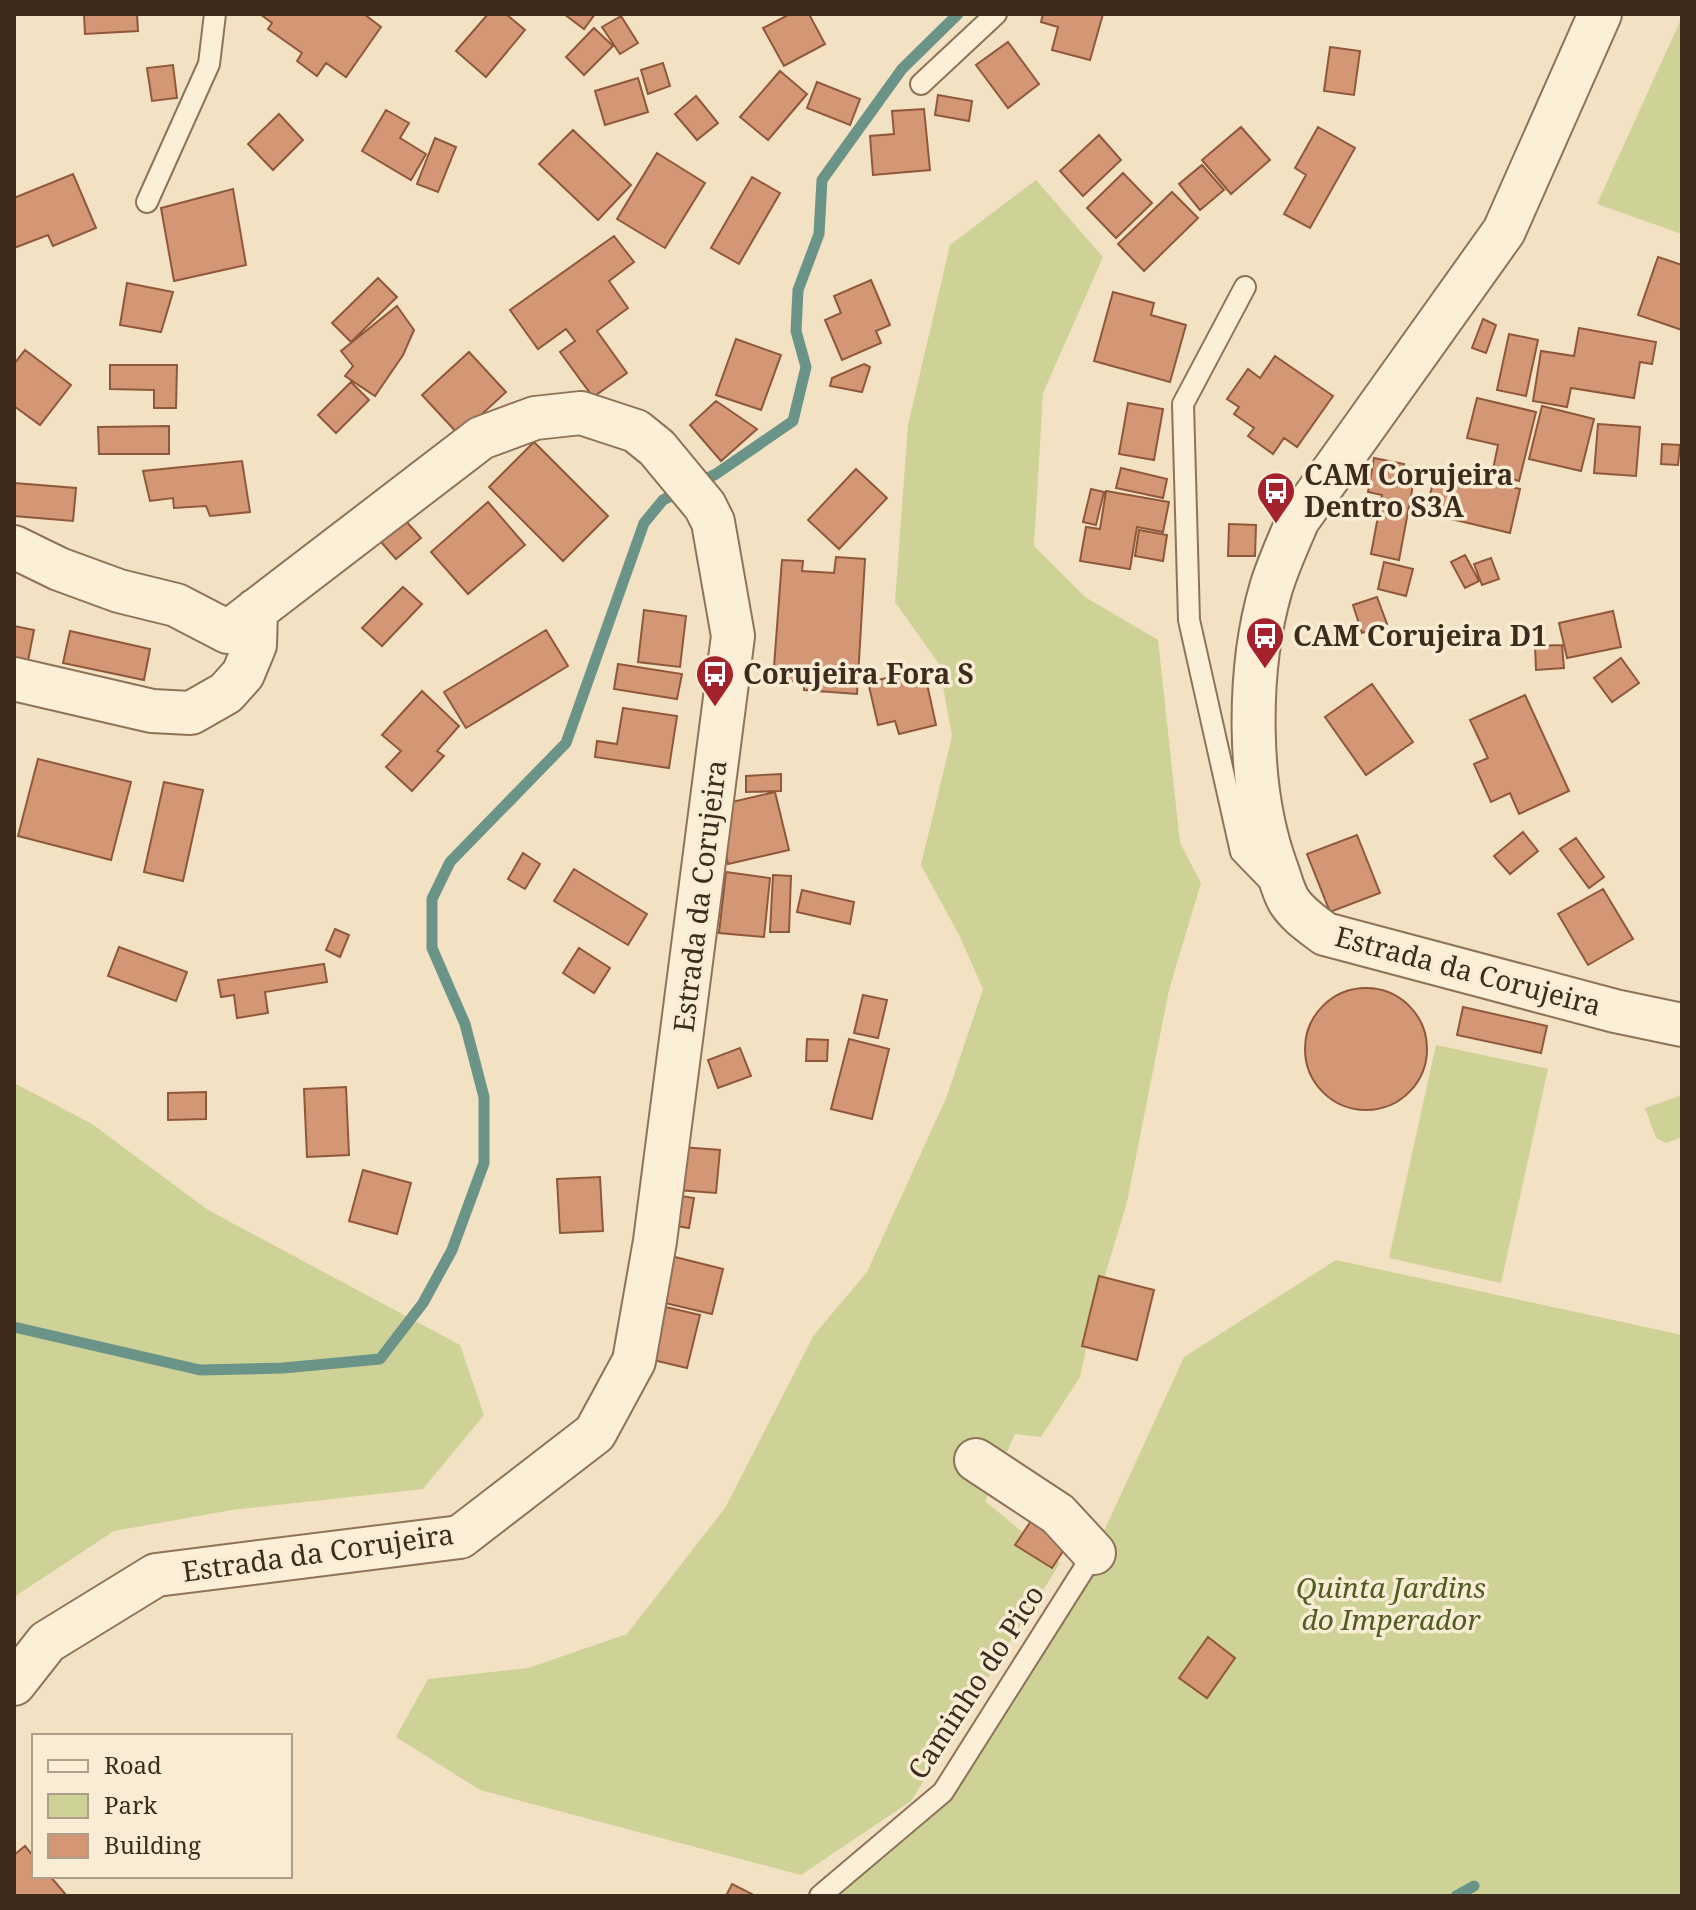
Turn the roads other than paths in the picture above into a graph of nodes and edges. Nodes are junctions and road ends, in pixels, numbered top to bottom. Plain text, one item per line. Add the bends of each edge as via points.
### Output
1 (215, 14) edge
2 (996, 14) edge
3 (1600, 14) edge
4 (921, 84) dead end
5 (147, 202) dead end
6 (1245, 287) dead end
7 (14, 547) edge
8 (256, 610) junction
9 (14, 679) edge
10 (1288, 900) junction
11 (1682, 1025) edge
12 (976, 1460) dead end
13 (1094, 1553) joint
14 (14, 1684) edge
15 (820, 1896) edge

1 - 5 lane via 209,64
2 - 4 lane
3 - 10 street, Estrada da Corujeira via 1504,231 1298,520 1282,555 1256,662 1255,770 1267,841
6 - 10 lane via 1183,404 1189,620 1241,852
7 - 8 street, Estrada da Corujeira via 119,591 176,605 228,632
8 - 9 street via 255,645 243,674 226,693 191,713 152,711
8 - 14 street, Estrada da Corujeira via 481,438 535,418 581,413 636,431 705,506 713,522 733,636 655,1241 634,1361 595,1433 460,1537 156,1575 47,1642
10 - 11 street, Estrada da Corujeira via 1325,934
12 - 13 street via 1058,1514
13 - 15 lane, Caminho do Pico via 943,1792

